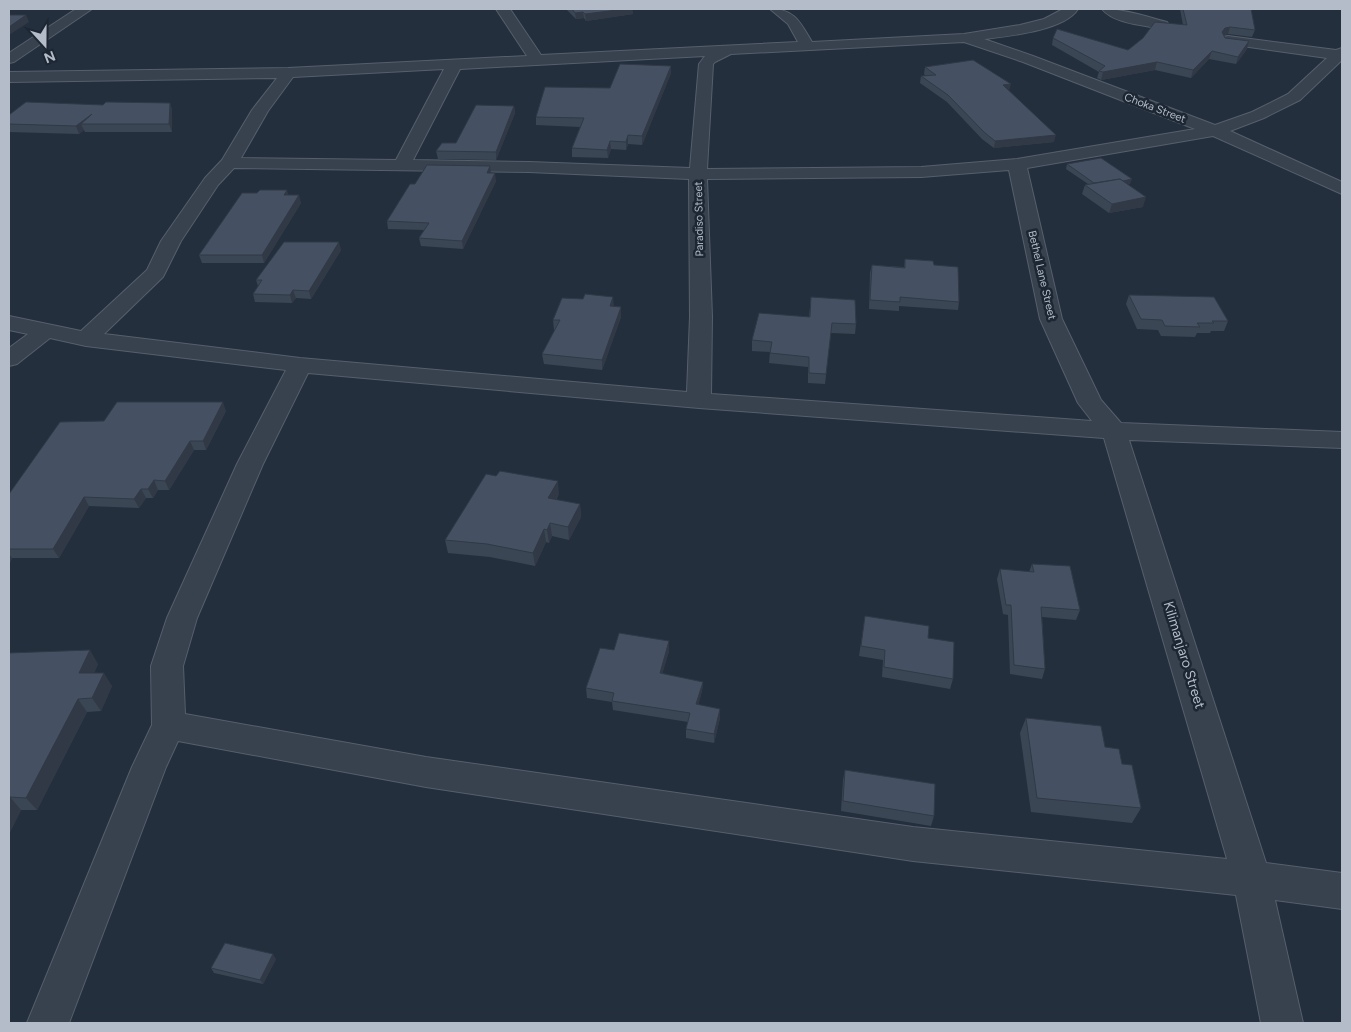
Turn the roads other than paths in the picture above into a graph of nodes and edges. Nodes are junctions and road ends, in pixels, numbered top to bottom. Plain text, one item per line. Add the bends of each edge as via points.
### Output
1 (85, 9) edge
2 (503, 9) edge
3 (777, 9) edge
4 (1071, 9) edge
5 (1109, 9) edge
6 (1162, 25) edge
7 (964, 38) junction
8 (1228, 40) edge
9 (807, 45) junction
10 (9, 46) edge
11 (26, 48) junction
12 (729, 50) junction
13 (680, 53) junction
14 (1341, 54) edge
15 (536, 59) junction
16 (9, 60) edge
17 (706, 64) junction
18 (454, 65) junction
19 (288, 73) junction
20 (9, 77) edge
21 (1215, 131) junction
22 (229, 163) junction
23 (1017, 164) junction
24 (402, 165) junction
25 (698, 174) junction
26 (1342, 189) edge
27 (9, 323) edge
28 (45, 331) junction
29 (86, 339) junction
30 (9, 359) edge
31 (300, 365) junction
32 (699, 401) junction
33 (1114, 431) junction
34 (1342, 440) edge
35 (169, 725) junction
36 (1252, 879) junction
37 (1342, 891) edge
38 (48, 1023) edge
39 (1282, 1023) edge

1 - 11 street
2 - 15 street
3 - 9 street via 793,22
4 - 7 street via 1050,21
5 - 6 street via 1122,16
7 - 9 street
7 - 21 street, Choka Street via 1028,59
8 - 14 street
9 - 12 street
10 - 11 street
11 - 16 street
12 - 13 street
12 - 17 street
13 - 15 street
13 - 17 street
14 - 21 street via 1294,97
15 - 18 street
17 - 25 street, Paradiso Street
18 - 19 street
18 - 24 street
19 - 20 street
19 - 22 street via 260,110
21 - 23 street
21 - 26 street, Choka Street
22 - 24 street
22 - 29 street via 211,182 171,241 156,274
23 - 25 street via 921,172
23 - 33 street, Bethel Lane Street via 1051,319 1090,403
24 - 25 street
25 - 32 street, Paradiso Street
27 - 28 street
28 - 29 street
28 - 30 street
29 - 31 street
31 - 32 street
31 - 35 street via 250,464 182,618 167,666
32 - 33 street
33 - 34 street
33 - 36 street, Kilimanjaro Street
35 - 36 street via 426,772 903,843
35 - 38 street
36 - 37 street
36 - 39 street, Kilimanjaro Street

